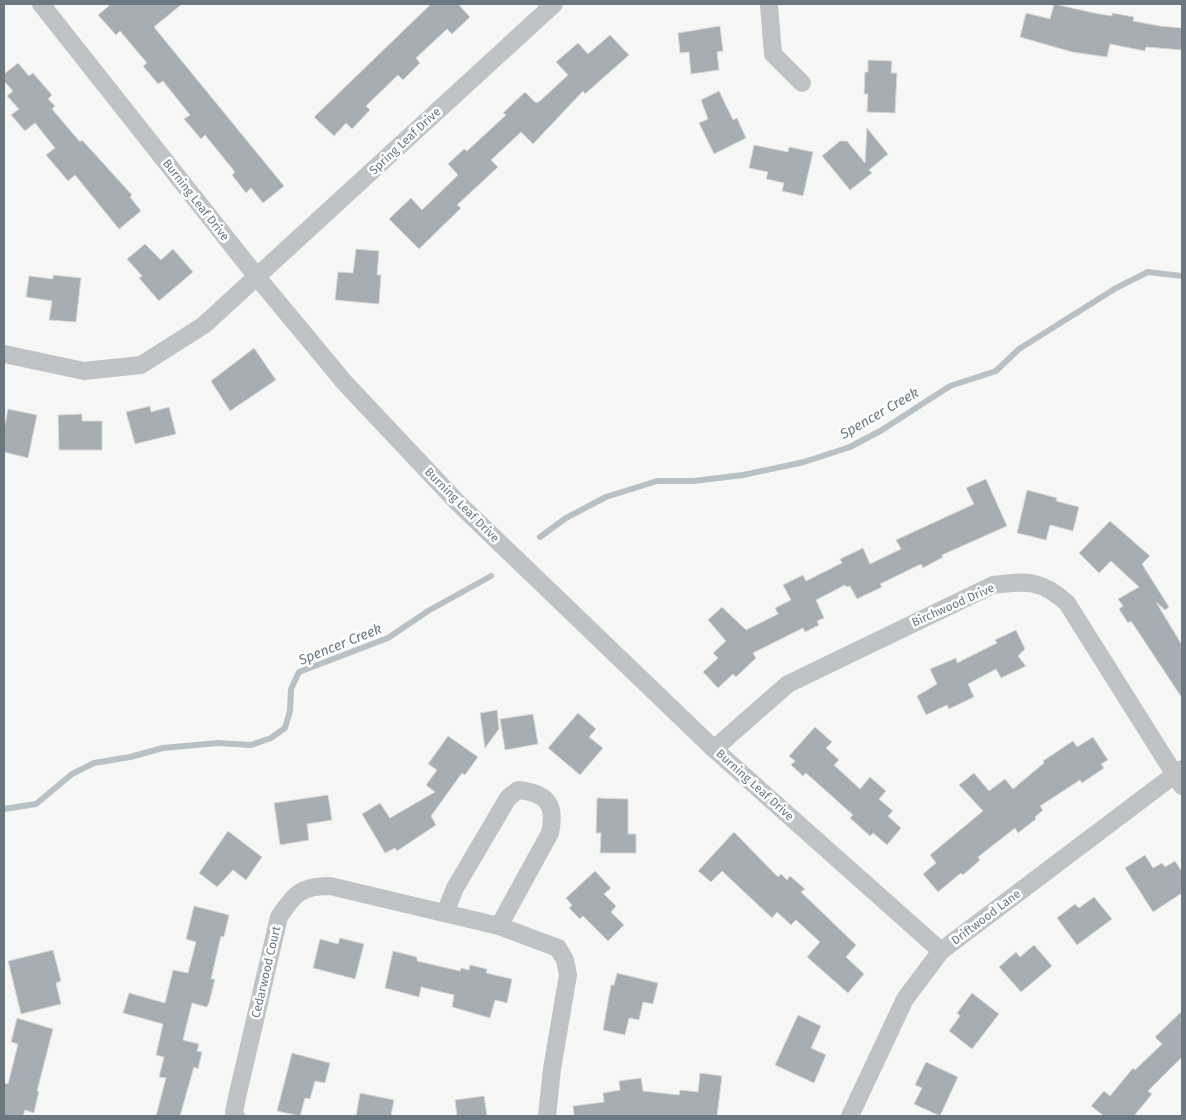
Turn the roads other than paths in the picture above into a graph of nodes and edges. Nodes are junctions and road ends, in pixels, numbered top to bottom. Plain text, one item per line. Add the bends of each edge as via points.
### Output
1 (41, 4) edge
2 (554, 4) edge
3 (768, 4) edge
4 (802, 83) dead end
5 (257, 277) junction
6 (4, 354) edge
7 (714, 749) junction
8 (1180, 776) edge
9 (444, 912) junction
10 (499, 926) junction
11 (941, 951) junction
12 (236, 1116) edge
13 (547, 1116) edge
14 (850, 1116) edge

1 - 5 street, Burning Leaf Drive
2 - 5 street, Spring Leaf Drive
3 - 4 street via 773,54
5 - 6 street, Spring Leaf Drive via 204,325 141,365 84,370
5 - 7 street, Burning Leaf Drive via 345,383 457,502
7 - 8 street, Birchwood Drive via 788,684 993,586 1038,583 1053,590 1067,603
7 - 11 street, Burning Leaf Drive
8 - 11 street, Driftwood Lane
9 - 10 street, Cedarwood Court
9 - 10 street via 508,798 518,790 532,791 551,806 550,833
9 - 12 street, Cedarwood Court via 330,886 310,886 292,898 279,918 238,1093
10 - 13 street, Cedarwood Court via 558,948 565,960 568,975
11 - 14 street, Driftwood Lane via 906,999

